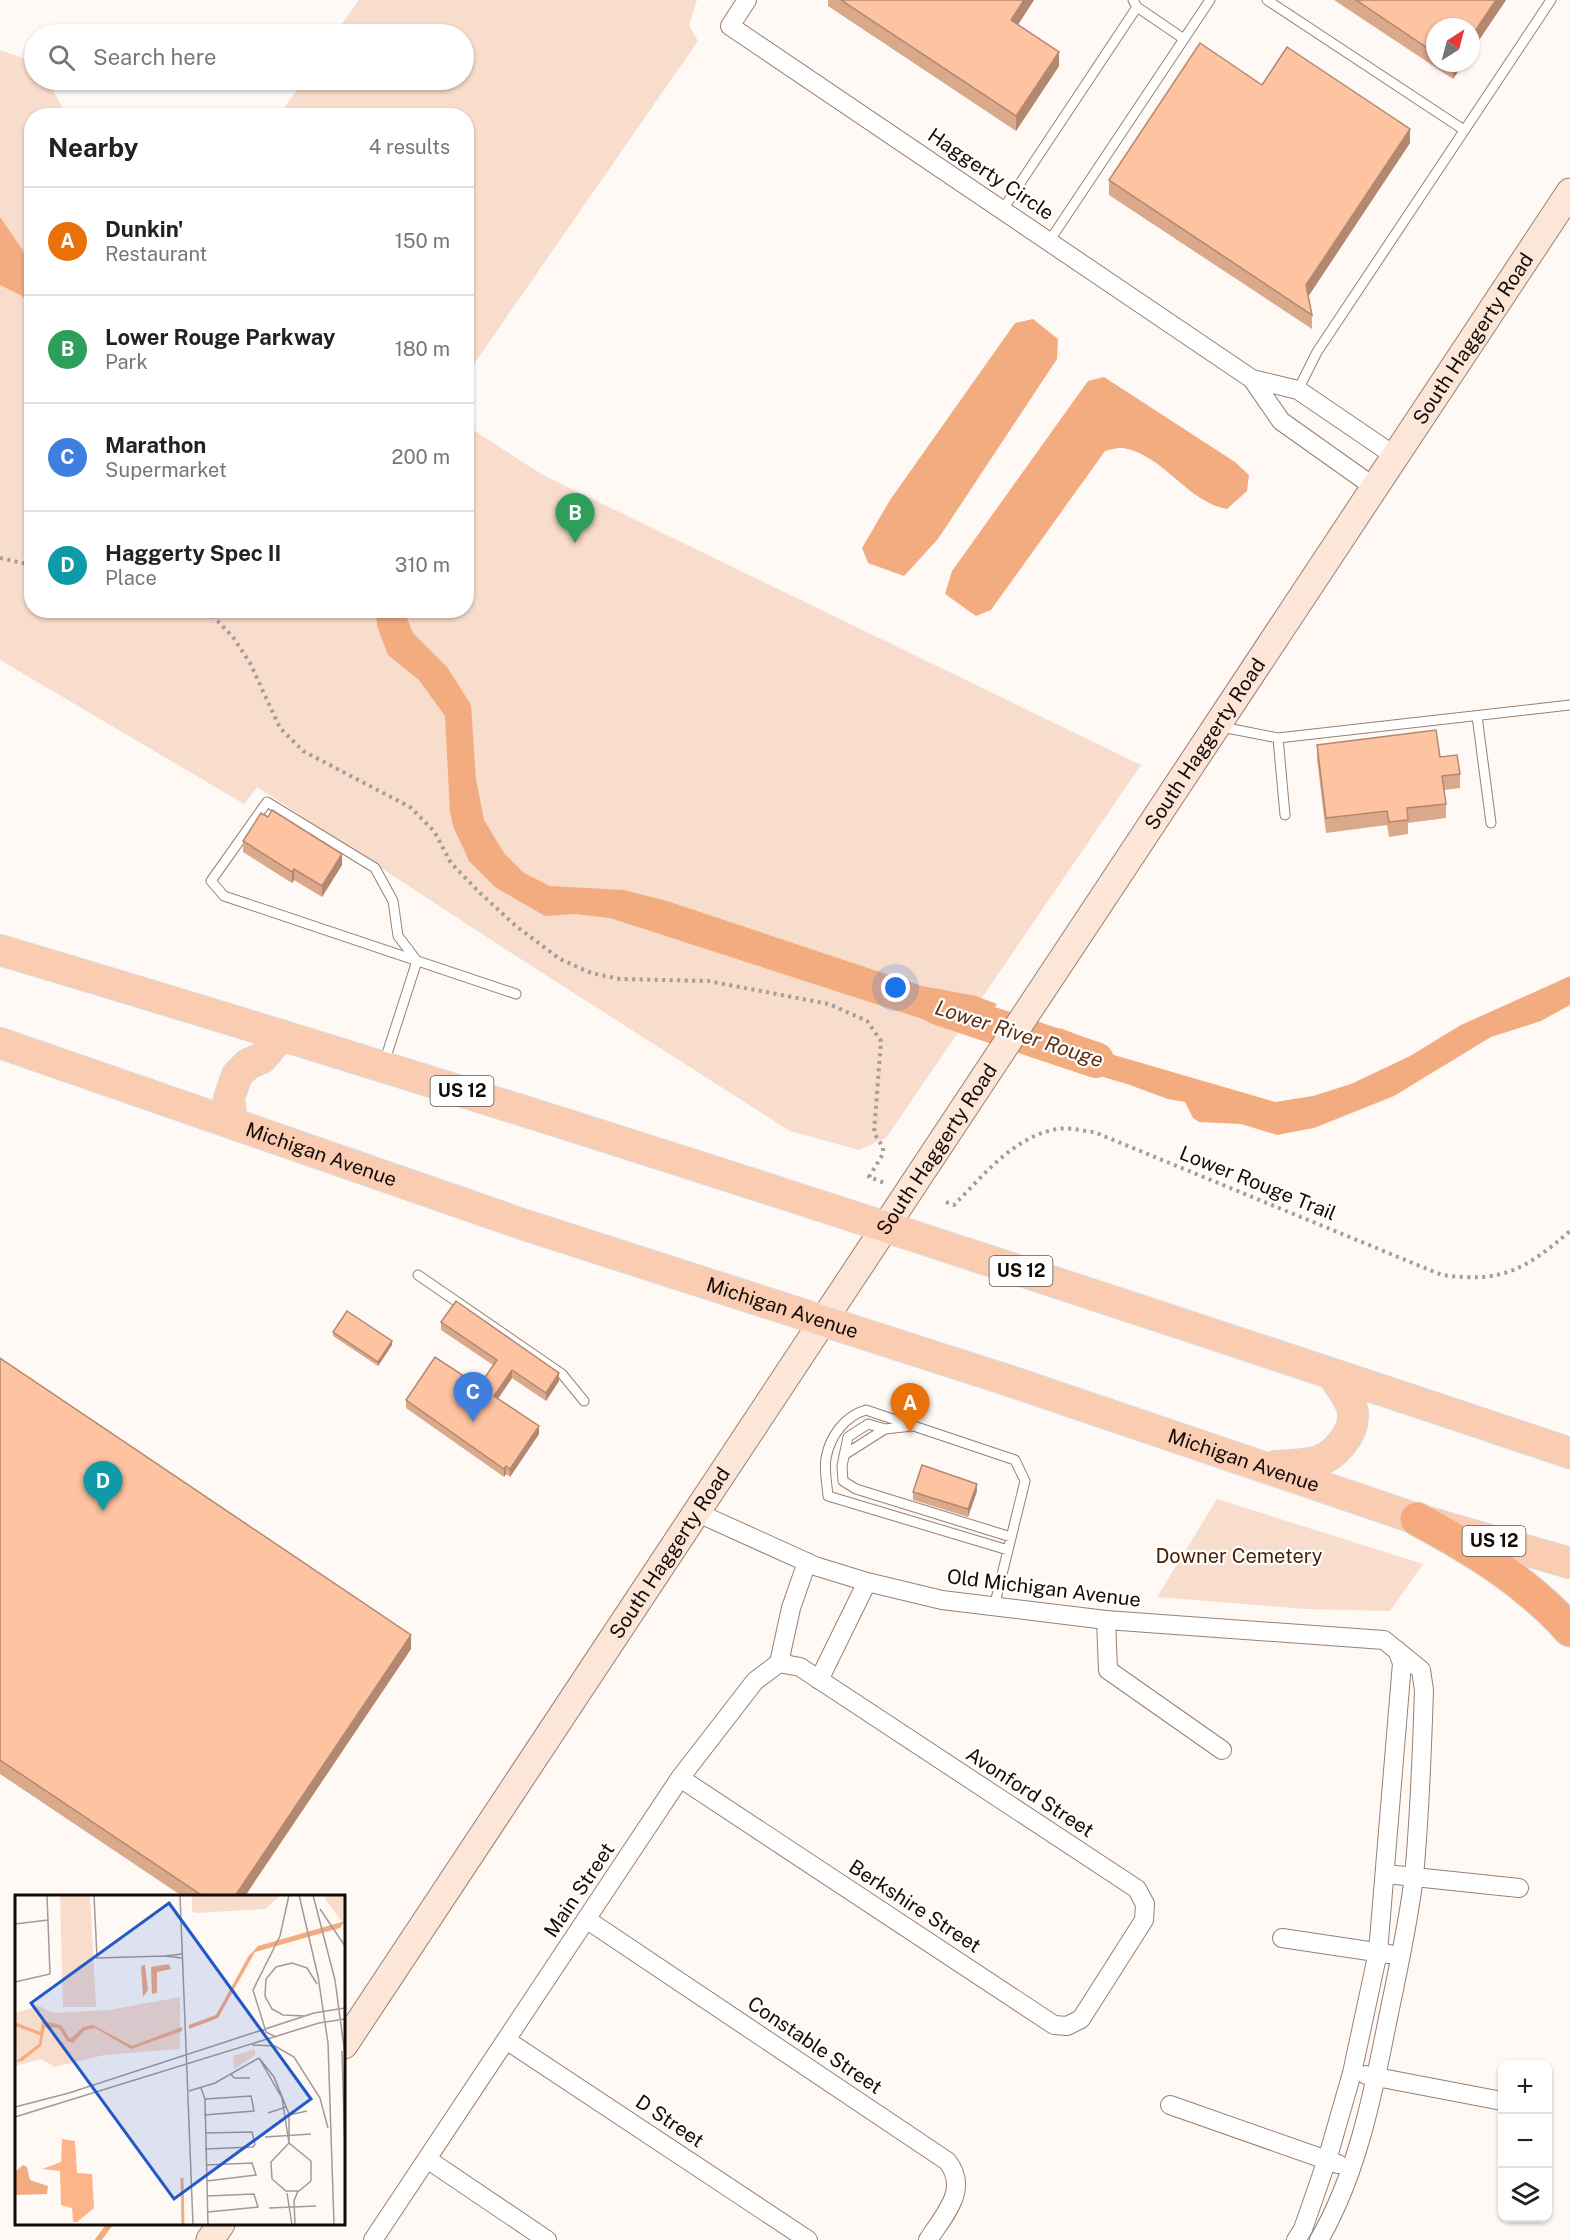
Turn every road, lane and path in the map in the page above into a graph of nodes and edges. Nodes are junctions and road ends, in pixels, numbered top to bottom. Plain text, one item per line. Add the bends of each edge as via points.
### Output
1 (747, 0) edge
2 (1210, 0) edge
3 (1267, 0) edge
4 (1551, 0) edge
5 (1135, 4) edge
6 (1184, 39) junction
7 (1464, 130) junction
8 (1570, 192) edge
9 (1003, 209) junction
10 (1050, 240) junction
11 (1252, 379) junction
12 (1298, 390) junction
13 (1395, 456) junction
14 (1374, 487) junction
15 (0, 558) edge
16 (24, 563) edge
17 (215, 618) edge
18 (1570, 705) edge
19 (1477, 716) junction
20 (1216, 726) junction
21 (1278, 738) junction
22 (1285, 815) dead end
23 (1491, 824) dead end
24 (0, 950) edge
25 (417, 961) junction
26 (516, 994) dead end
27 (281, 1035) junction
28 (0, 1043) edge
29 (383, 1065) junction
30 (232, 1122) junction
31 (885, 1183) dead end
32 (946, 1202) dead end
33 (887, 1227) junction
34 (1570, 1231) edge
35 (418, 1275) dead end
36 (824, 1321) junction
37 (1332, 1374) junction
38 (584, 1401) dead end
39 (914, 1426) junction
40 (1570, 1453) edge
41 (1270, 1467) junction
42 (698, 1513) junction
43 (1417, 1519) junction
44 (1011, 1538) junction
45 (1008, 1550) junction
46 (807, 1562) junction
47 (1570, 1563) edge
48 (867, 1582) junction
49 (994, 1607) junction
50 (1106, 1620) junction
51 (1570, 1630) edge
52 (1397, 1650) junction
53 (779, 1663) junction
54 (819, 1680) junction
55 (1221, 1750) dead end
56 (680, 1778) junction
57 (1386, 1874) junction
58 (1414, 1879) junction
59 (1519, 1888) dead end
60 (586, 1920) junction
61 (1282, 1938) dead end
62 (1378, 1952) junction
63 (1400, 1956) junction
64 (1112, 1972) joint
65 (506, 2040) junction
66 (345, 2043) edge
67 (1352, 2073) junction
68 (1377, 2076) junction
69 (1498, 2100) edge
70 (1170, 2105) dead end
71 (427, 2159) junction
72 (1327, 2160) junction
73 (1351, 2169) junction
74 (220, 2225) edge
75 (1299, 2234) edge
76 (929, 2238) edge
77 (1323, 2239) edge
78 (210, 2240) edge
79 (373, 2240) edge
80 (547, 2240) edge
81 (808, 2240) edge

1 - 9 street, Haggerty Circle via 730,26
2 - 6 lane
3 - 7 lane
4 - 7 lane
5 - 6 lane
5 - 9 lane
6 - 10 lane
7 - 12 lane via 1317,352
8 - 13 main road, South Haggerty Road
9 - 10 street, Haggerty Circle
10 - 11 street, Haggerty Circle
11 - 12 street, Haggerty Circle
11 - 14 street, Haggerty Circle via 1281,421
12 - 13 street, Haggerty Circle
13 - 14 main road, South Haggerty Road
14 - 20 main road, South Haggerty Road
15 - 16 path
17 - 31 path via 250,663 280,728 303,751 410,807 434,831 451,863 478,892 560,959 591,973 620,979 708,981 829,1004 867,1021 881,1041 874,1133 883,1147 869,1177
18 - 19 lane
19 - 21 lane
19 - 23 lane
20 - 21 lane
20 - 33 main road, South Haggerty Road
21 - 22 lane
24 - 27 main road, US 12
25 - 25 lane via 224,896 211,881 267,802 375,868 393,901 398,936
25 - 26 lane
25 - 29 lane
27 - 29 main road, US 12
27 - 30 main road via 262,1058 237,1075 229,1098
28 - 30 main road, Michigan Avenue / US 12
29 - 33 main road, US 12
30 - 36 main road, Michigan Avenue / US 12 via 525,1225
32 - 34 path, Lower Rouge Trail via 954,1205 1027,1138 1059,1128 1094,1132 1442,1275 1473,1279 1506,1275
33 - 36 main road, South Haggerty Road
33 - 37 main road, US 12
35 - 38 lane via 562,1374
36 - 41 main road, Michigan Avenue / US 12
36 - 42 main road, South Haggerty Road
37 - 40 main road, US 12
37 - 41 main road via 1354,1416 1343,1443 1319,1461
39 - 44 lane via 1015,1460 1025,1481
39 - 44 lane via 885,1430 844,1455 843,1481 856,1489
39 - 45 lane via 866,1410 851,1414 838,1429 826,1458 828,1496
41 - 43 main road, Michigan Avenue / US 12
42 - 46 street, Old Michigan Avenue
42 - 66 main road, South Haggerty Road
43 - 47 main road, Michigan Avenue / US 12
43 - 51 highway via 1468,1546 1515,1578
44 - 45 lane
45 - 49 lane
46 - 48 street, Old Michigan Avenue
46 - 53 street via 791,1608
48 - 49 street, Old Michigan Avenue via 942,1600
48 - 54 street
49 - 50 street, Old Michigan Avenue
50 - 52 street, Old Michigan Avenue via 1384,1640
50 - 55 street via 1108,1670
52 - 57 street, Old Michigan Avenue via 1402,1663
52 - 58 street, Old Michigan Avenue via 1421,1670 1424,1690
53 - 54 street, Avonford Street via 800,1667
53 - 56 street, Main Street via 755,1681
54 - 64 street, Avonford Street via 1137,1889 1145,1904 1144,1920
56 - 60 street, Main Street
56 - 64 street, Berkshire Street via 1054,2025 1067,2026 1082,2019
57 - 58 street
57 - 62 street, Old Michigan Avenue
58 - 59 street
58 - 63 street, Old Michigan Avenue
60 - 65 street, Main Street
60 - 76 street, Constable Street via 947,2161 955,2175 957,2192
61 - 62 street
62 - 63 street
62 - 67 street, Old Michigan Avenue
63 - 68 street, Old Michigan Avenue
65 - 71 street, Main Street
65 - 81 street, D Street
67 - 68 street
67 - 72 street, Old Michigan Avenue
68 - 69 street
68 - 73 street, Old Michigan Avenue
70 - 72 street
71 - 79 street, Main Street
71 - 80 street
72 - 73 street
72 - 75 street, Old Michigan Avenue
73 - 77 street, Old Michigan Avenue
74 - 78 main road
75 - 77 street, Old Michigan Avenue

